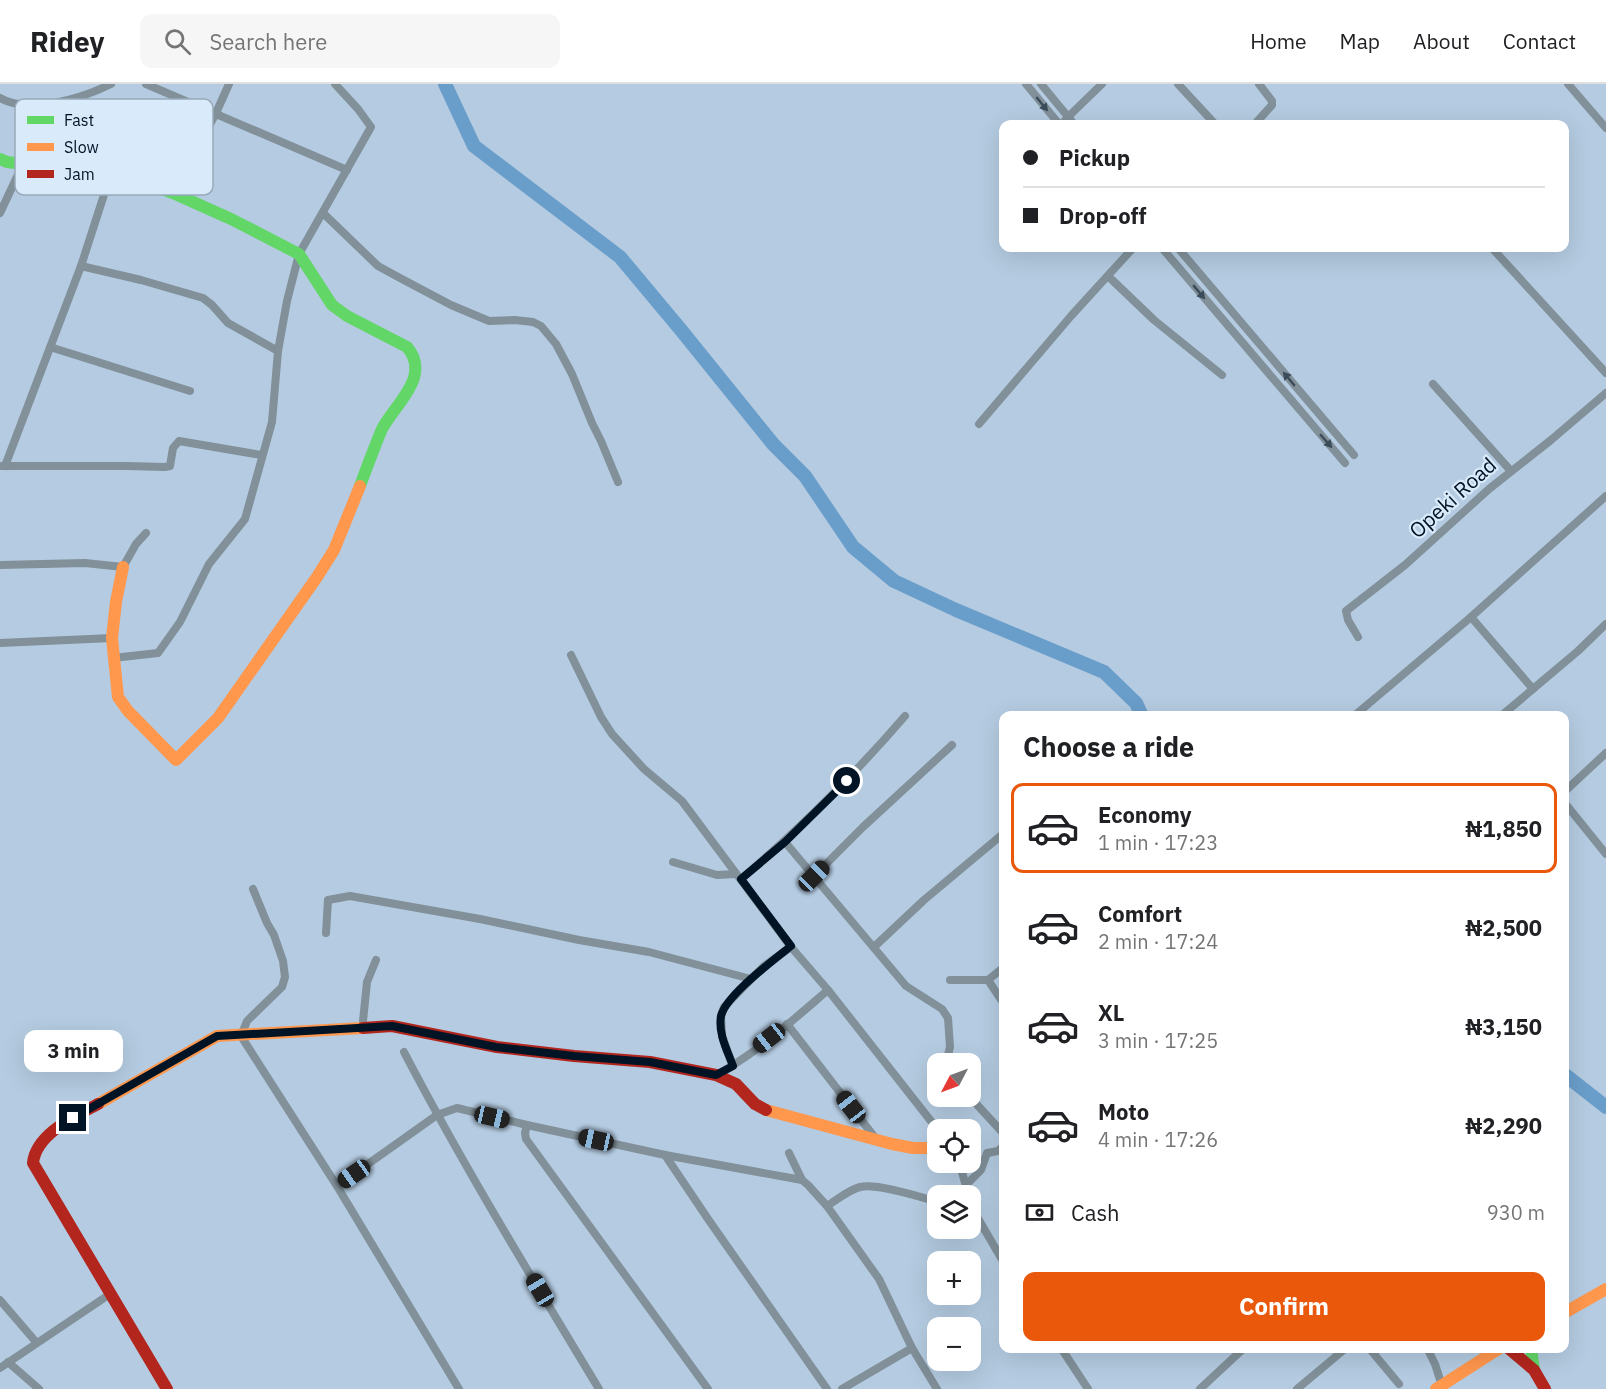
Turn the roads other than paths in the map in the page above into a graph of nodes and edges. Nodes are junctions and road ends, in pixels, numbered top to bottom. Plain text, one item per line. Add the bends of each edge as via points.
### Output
1 (111, 84) edge
2 (146, 84) edge
3 (229, 84) edge
4 (335, 84) edge
5 (1026, 84) edge
6 (1041, 84) edge
7 (1102, 84) edge
8 (1178, 84) edge
9 (1260, 84) edge
10 (1568, 84) edge
11 (0, 98) edge
12 (71, 99) edge
13 (182, 99) edge
14 (15, 104) edge
15 (213, 112) edge
16 (216, 113) junction
17 (213, 119) edge
18 (1063, 120) edge
19 (1064, 120) edge
20 (1069, 120) edge
21 (1211, 120) edge
22 (1259, 120) edge
23 (1606, 128) edge
24 (0, 159) edge
25 (15, 163) edge
26 (347, 170) junction
27 (15, 182) edge
28 (104, 195) edge
29 (177, 195) edge
30 (0, 213) edge
31 (323, 213) junction
32 (1129, 252) edge
33 (1165, 252) edge
34 (1181, 252) edge
35 (1496, 252) edge
36 (299, 254) junction
37 (81, 266) junction
38 (1108, 276) junction
39 (50, 347) junction
40 (278, 351) junction
41 (1606, 373) edge
42 (1222, 375) dead end
43 (1432, 384) dead end
44 (190, 391) dead end
45 (1606, 393) edge
46 (979, 424) dead end
47 (1354, 455) dead end
48 (261, 456) junction
49 (1345, 463) dead end
50 (3, 466) edge
51 (1511, 471) junction
52 (618, 482) dead end
53 (1606, 496) edge
54 (146, 532) dead end
55 (0, 565) edge
56 (123, 567) junction
57 (1472, 617) junction
58 (1606, 624) edge
59 (1358, 637) dead end
60 (112, 638) junction
61 (0, 643) edge
62 (571, 655) dead end
63 (113, 658) junction
64 (1533, 689) junction
65 (1360, 711) edge
66 (1507, 711) edge
67 (905, 716) dead end
68 (951, 745) dead end
69 (1606, 753) edge
70 (1569, 787) edge
71 (1569, 808) edge
72 (999, 837) edge
73 (785, 842) junction
74 (1606, 854) edge
75 (673, 862) dead end
76 (814, 876) junction
77 (738, 877) junction
78 (253, 889) dead end
79 (326, 933) dead end
80 (791, 946) junction
81 (874, 947) junction
82 (376, 960) dead end
83 (999, 971) edge
84 (751, 979) junction
85 (950, 980) dead end
86 (988, 980) junction
87 (828, 990) junction
88 (999, 996) edge
89 (787, 1024) junction
90 (363, 1028) junction
91 (241, 1035) junction
92 (404, 1052) dead end
93 (949, 1053) edge
94 (733, 1066) junction
95 (716, 1075) junction
96 (979, 1107) edge
97 (437, 1115) junction
98 (929, 1119) edge
99 (527, 1125) junction
100 (999, 1129) edge
101 (876, 1140) junction
102 (927, 1148) edge
103 (999, 1150) edge
104 (789, 1153) dead end
105 (665, 1155) junction
106 (962, 1173) edge
107 (802, 1180) junction
108 (966, 1185) joint
109 (337, 1186) junction
110 (927, 1199) edge
111 (827, 1206) junction
112 (981, 1227) edge
113 (999, 1255) edge
114 (1606, 1289) edge
115 (110, 1294) junction
116 (0, 1300) edge
117 (1569, 1310) edge
118 (36, 1342) junction
119 (912, 1347) junction
120 (1064, 1353) edge
121 (1239, 1353) edge
122 (1340, 1353) edge
123 (1374, 1353) edge
124 (1430, 1353) edge
125 (1492, 1353) edge
126 (1514, 1353) edge
127 (1532, 1353) edge
128 (4, 1365) edge
129 (1534, 1370) junction
130 (1400, 1384) dead end
131 (1439, 1387) edge
132 (39, 1389) edge
133 (167, 1389) edge
134 (459, 1389) edge
135 (599, 1389) edge
136 (708, 1389) edge
137 (827, 1389) edge
138 (842, 1389) edge
139 (937, 1389) edge
140 (1088, 1389) edge
141 (1200, 1389) edge
142 (1297, 1389) edge
143 (1545, 1389) edge

1 - 12 street
2 - 13 street
3 - 16 street
4 - 26 street via 371,127
5 -> 18 street
6 - 19 street
7 - 20 street
8 - 21 street
9 - 22 street via 1272,105
10 - 23 street
11 - 14 street
15 - 16 street
16 - 17 street
16 - 26 street
24 - 25 street
26 - 31 street
27 - 30 street
28 - 37 street
29 - 36 street
31 - 36 street
31 - 52 street via 378,266 410,284 489,321 515,320 542,326 572,374
32 - 38 street
33 -> 49 street
47 -> 34 street
35 - 41 street
36 - 40 street
36 - 63 street via 332,305 407,347 416,368 413,382 383,428 334,550 323,568 218,718 176,760 118,697
37 - 39 street
37 - 40 street via 203,298 228,323
38 - 42 street via 1154,320
38 - 46 street
39 - 44 street
39 - 50 street
40 - 48 street via 272,422
43 - 51 street
45 - 51 street, Opeki Road
48 - 50 street via 179,441 173,448 170,466 165,467
48 - 63 street via 245,519 209,564 180,622 158,653
51 - 59 street, Opeki Road via 1405,565 1346,611
53 - 57 street
54 - 56 street
55 - 56 street via 85,563
56 - 60 street
57 - 64 street
57 - 65 street
58 - 64 street
60 - 61 street
60 - 63 street
62 - 77 street via 612,734 644,769 682,801
64 - 66 street
67 - 73 street
68 - 76 street
69 - 70 street
71 - 74 street
72 - 81 street
73 - 76 street
73 - 77 street
75 - 77 street
76 - 81 street
77 - 80 street
78 - 91 street via 274,935 285,977 282,987 247,1021
79 - 84 street via 328,900 350,896 649,952
80 - 84 street
80 - 87 street
81 - 93 street via 906,986 948,1017
82 - 90 street via 367,982
83 - 86 street
84 - 94 street via 724,1006 721,1016 722,1036
85 - 86 street
86 - 88 street
87 - 89 street
87 - 98 street
89 - 94 street
89 - 101 street
90 - 91 street
90 - 95 street via 392,1026 496,1047 650,1062
91 - 109 street
91 - 115 street via 217,1036 73,1118 47,1136 36,1150 33,1163
92 - 97 street
94 - 95 street
95 - 101 street via 736,1084 763,1109
96 - 100 street
97 - 99 street via 457,1108
97 - 109 street
97 - 135 street
99 - 105 street
99 - 136 street via 526,1139
101 - 102 street
103 - 108 street via 987,1153 981,1170
104 - 107 street
105 - 107 street
105 - 137 street
106 - 108 street
107 - 111 street
109 - 134 street
110 - 111 street via 861,1187
111 - 119 street via 879,1279
112 - 113 street
114 - 117 street
115 - 118 street
115 - 133 street
116 - 118 street
118 - 128 street
119 - 138 street
119 - 139 street
120 - 140 street
121 - 141 street
122 - 142 street
123 - 130 street
124 - 131 street
125 - 131 street
126 - 129 street
127 - 129 street
128 - 132 street
129 - 143 street

